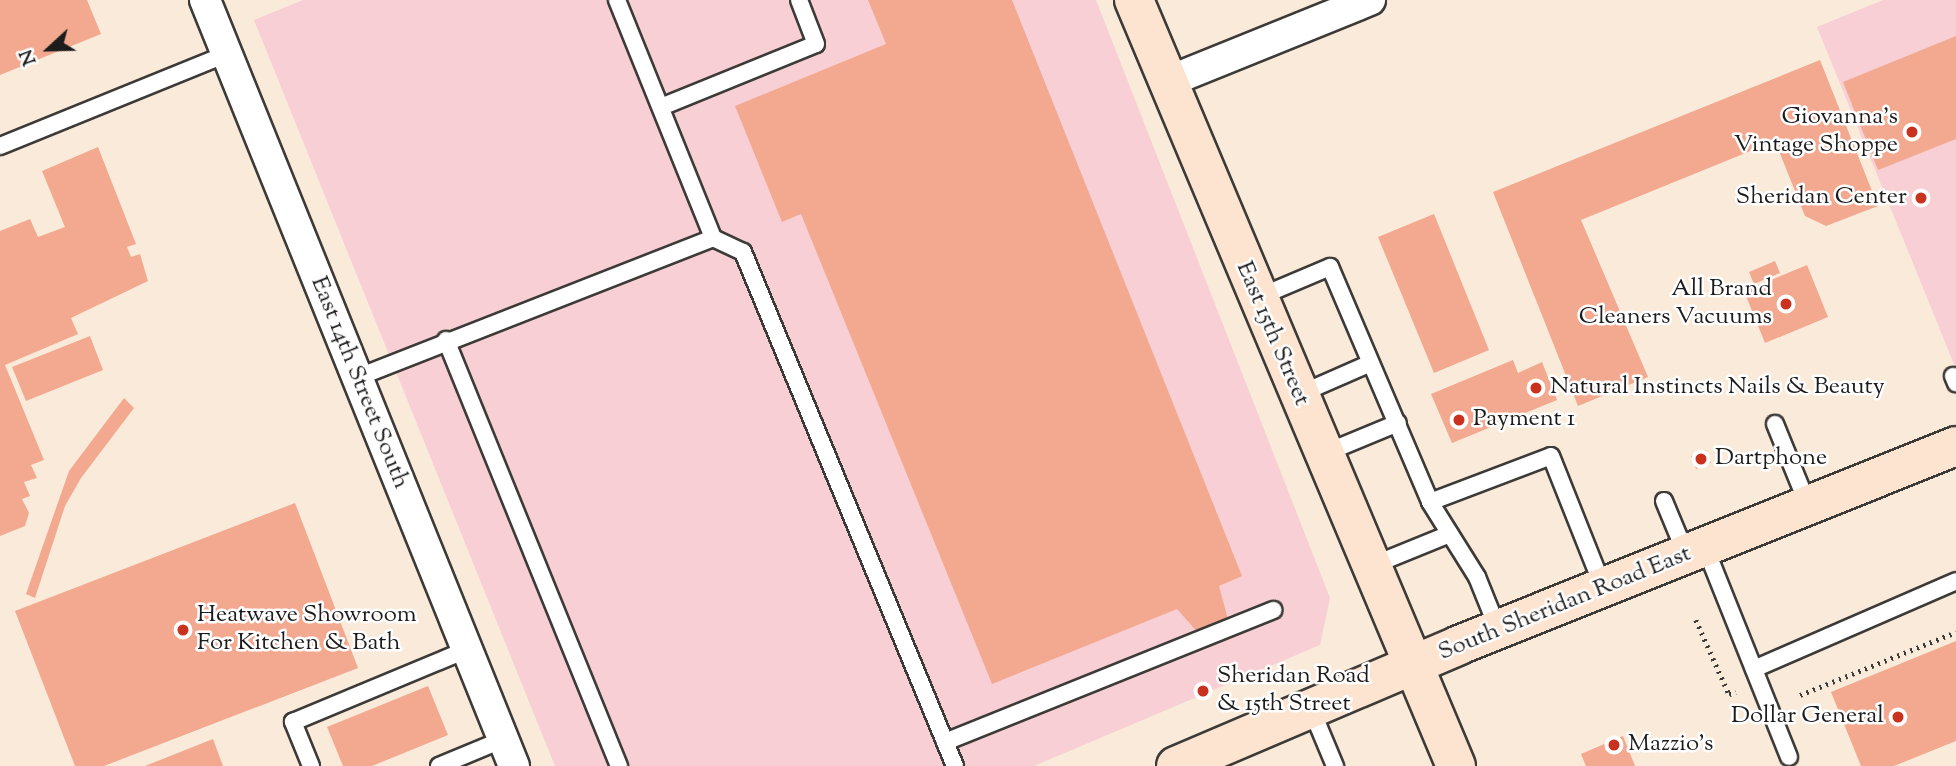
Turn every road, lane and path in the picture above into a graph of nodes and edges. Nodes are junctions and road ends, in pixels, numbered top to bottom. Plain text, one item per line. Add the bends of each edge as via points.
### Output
1 (205, 0) edge
2 (617, 0) edge
3 (799, 0) edge
4 (1134, 0) edge
5 (1370, 0) edge
6 (226, 54) junction
7 (1167, 82) junction
8 (661, 107) junction
9 (0, 146) edge
10 (713, 238) junction
11 (1257, 298) junction
12 (446, 340) junction
13 (1371, 363) junction
14 (356, 377) junction
15 (1297, 395) junction
16 (1398, 423) junction
17 (1775, 424) dead end
18 (1956, 446) edge
19 (1322, 454) junction
20 (1664, 500) dead end
21 (1430, 502) junction
22 (1808, 505) junction
23 (1450, 534) junction
24 (1696, 550) junction
25 (1369, 567) junction
26 (1956, 581) edge
27 (1604, 587) junction
28 (1273, 610) dead end
29 (1696, 620) dead end
30 (1498, 629) junction
31 (1956, 632) edge
32 (466, 650) junction
33 (1414, 666) junction
34 (1754, 669) junction
35 (1736, 692) dead end
36 (1800, 695) dead end
37 (1312, 711) junction
38 (945, 742) junction
39 (509, 753) edge
40 (1789, 758) dead end
41 (1199, 762) edge
42 (310, 766) edge
43 (439, 766) edge
44 (619, 766) edge
45 (955, 766) edge
46 (1335, 766) edge
47 (1456, 766) edge

1 - 6 street, East 14th Street South
2 - 8 lane
3 - 8 lane via 816,44
4 - 7 main road, East 15th Street
5 - 7 street
6 - 9 lane
6 - 14 street, East 14th Street South
7 - 11 main road, East 15th Street
8 - 10 lane
10 - 12 lane
10 - 38 lane via 743,252
11 - 13 lane via 1330,267
11 - 15 main road, East 15th Street
12 - 14 lane
12 - 44 lane
13 - 15 lane
13 - 16 lane
14 - 32 street, East 14th Street South
15 - 19 main road, East 15th Street
16 - 19 lane
16 - 21 lane
17 - 22 lane
18 - 22 main road, South Sheridan Road East
19 - 25 main road, East 15th Street
20 - 24 lane
21 - 23 lane
21 - 27 lane via 1551,456
22 - 24 main road, South Sheridan Road East
23 - 25 lane
23 - 30 lane
24 - 27 main road, South Sheridan Road East
24 - 34 lane
25 - 33 main road, East 15th Street
26 - 34 lane
27 - 30 main road, South Sheridan Road East
28 - 38 lane
29 - 35 path via 1729,694
30 - 33 main road, South Sheridan Road East
31 - 36 path
32 - 39 street, East 14th Street South
32 - 42 lane via 293,722
33 - 37 main road, South Sheridan Road East
33 - 47 main road, East 15th Street
34 - 40 lane
37 - 41 main road, South Sheridan Road East
37 - 46 lane
38 - 45 lane
39 - 43 lane

